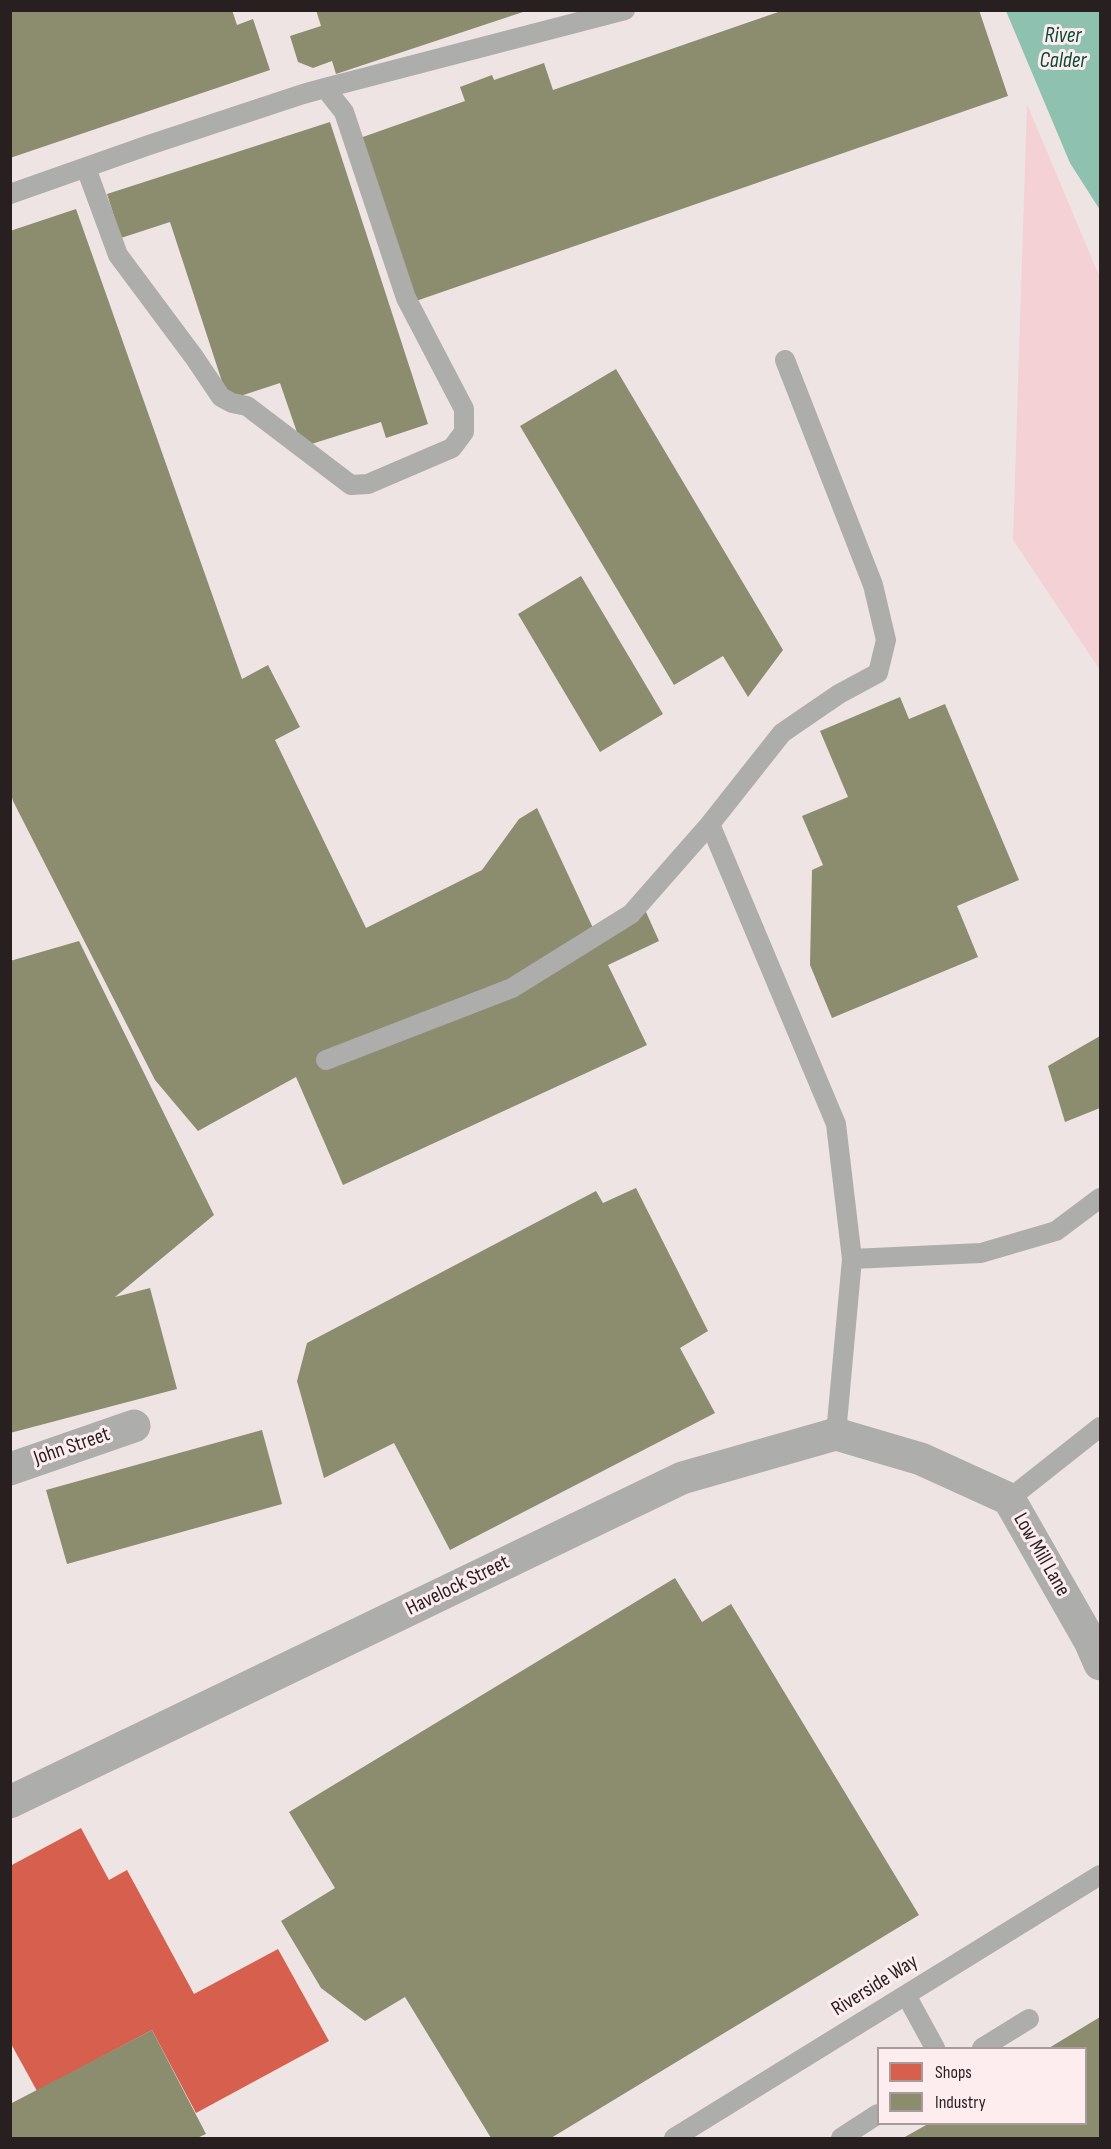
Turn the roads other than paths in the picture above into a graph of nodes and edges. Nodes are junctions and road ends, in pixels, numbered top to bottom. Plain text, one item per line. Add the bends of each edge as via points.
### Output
1 (625, 10) edge
2 (325, 88) junction
3 (86, 168) junction
4 (10, 194) edge
5 (785, 360) dead end
6 (710, 824) junction
7 (326, 1060) dead end
8 (1101, 1198) edge
9 (852, 1259) junction
10 (134, 1426) dead end
11 (1101, 1427) edge
12 (836, 1434) junction
13 (10, 1469) edge
14 (1009, 1500) junction
15 (1101, 1664) edge
16 (10, 1802) edge
17 (1101, 1875) edge
18 (906, 1995) junction
19 (1029, 2019) dead end
20 (934, 2047) edge
21 (985, 2047) edge
22 (877, 2115) edge
23 (674, 2139) edge
24 (841, 2139) edge

1 - 2 lane
2 - 3 lane
2 - 3 lane via 344,112 406,298 464,409 464,432 452,448 368,484 351,484 248,406 221,397 118,255
3 - 4 lane
5 - 6 lane via 873,585 886,639 878,673 782,733
6 - 7 lane via 631,914 512,988
6 - 9 lane via 837,1124
8 - 9 lane via 1056,1231 981,1253
9 - 12 lane
10 - 13 street, John Street
11 - 14 lane
12 - 14 street, Low Mill Lane via 921,1458
12 - 16 street, Havelock Street via 682,1478
14 - 15 street, Low Mill Lane
17 - 18 lane, Riverside Way
18 - 20 lane
18 - 23 lane, Riverside Way
19 - 21 lane
22 - 24 lane

